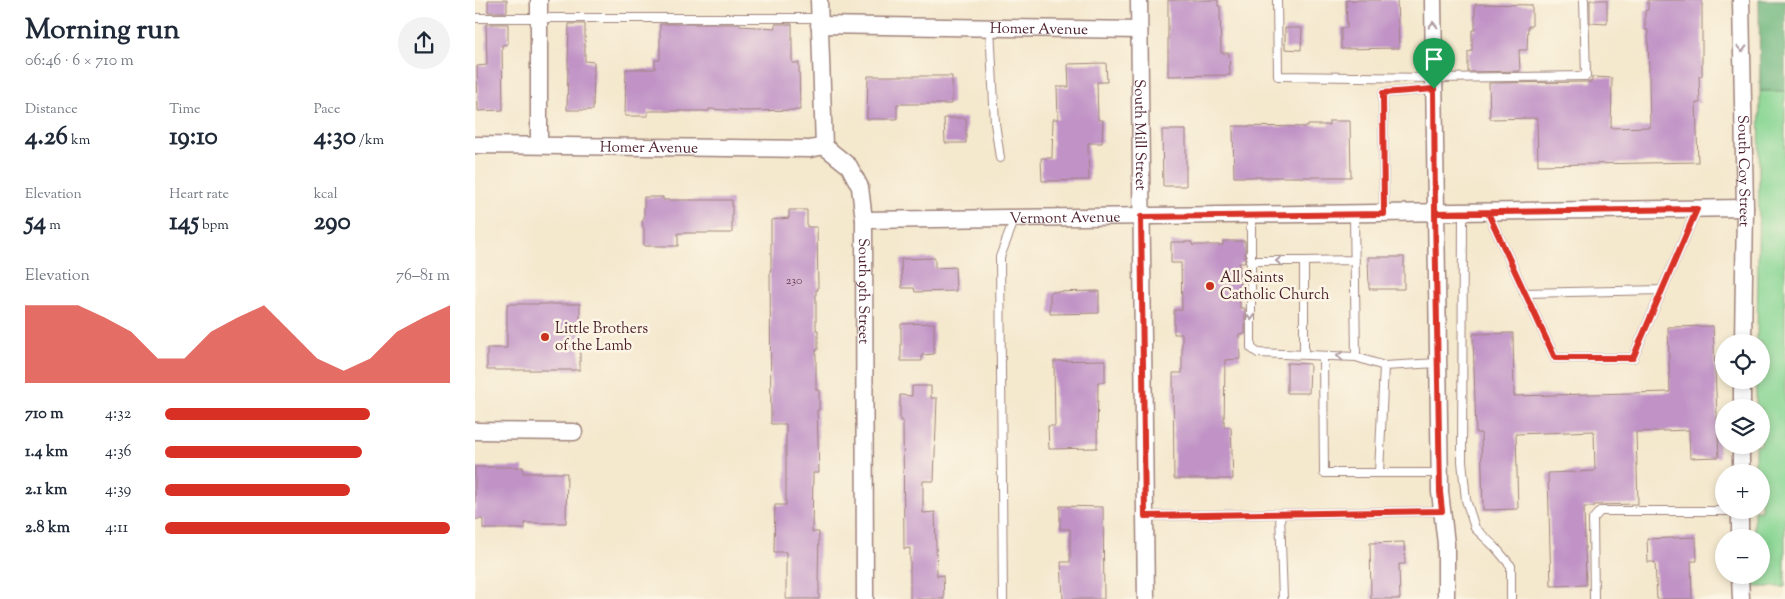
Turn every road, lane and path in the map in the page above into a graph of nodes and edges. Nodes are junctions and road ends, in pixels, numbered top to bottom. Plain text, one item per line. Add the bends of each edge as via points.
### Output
1 (539, 0) edge
2 (819, 0) edge
3 (1139, 0) edge
4 (1277, 0) edge
5 (1433, 0) edge
6 (1584, 0) edge
7 (1741, 0) edge
8 (475, 18) edge
9 (539, 18) junction
10 (819, 22) junction
11 (990, 28) junction
12 (1139, 30) junction
13 (1434, 84) junction
14 (475, 145) edge
15 (539, 146) junction
16 (823, 146) junction
17 (1000, 158) dead end
18 (1745, 208) junction
19 (1697, 209) junction
20 (1435, 213) junction
21 (1463, 213) junction
22 (1488, 213) junction
23 (1354, 214) junction
24 (1384, 214) junction
25 (1251, 216) junction
26 (1141, 217) junction
27 (1015, 218) junction
28 (864, 220) junction
29 (1355, 260) junction
30 (1250, 261) junction
31 (1304, 261) junction
32 (1662, 290) junction
33 (1524, 293) junction
34 (1743, 334) edge
35 (1304, 354) junction
36 (1323, 356) junction
37 (1356, 356) junction
38 (1438, 363) junction
39 (1384, 366) junction
40 (475, 430) edge
41 (574, 432) dead end
42 (1379, 473) junction
43 (1440, 473) junction
44 (1715, 510) edge
45 (1442, 511) junction
46 (1280, 514) junction
47 (1145, 516) junction
48 (1741, 584) edge
49 (865, 599) edge
50 (1003, 599) edge
51 (1146, 599) edge
52 (1283, 599) edge
53 (1447, 599) edge
54 (1511, 599) edge
55 (1594, 599) edge
56 (1741, 599) edge

1 - 9 street
2 - 10 street
3 - 12 street, South Mill Street
4 - 13 lane via 1278,76
13 -> 5 street
6 - 13 lane via 1585,76
7 -> 18 street, South Coy Street
8 - 9 lane
9 - 10 lane
9 - 15 street
10 - 11 street, Homer Avenue
10 - 16 street
11 - 12 street, Homer Avenue
11 - 17 lane
12 - 26 street, South Mill Street
13 - 20 street
13 - 24 lane via 1383,93
14 - 15 street, Homer Avenue
15 - 16 street, Homer Avenue via 811,149
16 - 28 street, South 9th Street via 849,166 860,187
18 - 19 street, Vermont Avenue
18 - 34 street, South Coy Street
19 - 22 street, Vermont Avenue
19 - 32 lane
20 - 21 street, Vermont Avenue
20 - 24 street, Vermont Avenue
20 - 38 street
21 - 22 street, Vermont Avenue
21 - 54 lane via 1462,461 1466,500 1475,528 1511,566
22 - 33 lane
23 - 24 street, Vermont Avenue
23 - 25 street, Vermont Avenue
23 - 29 lane
25 - 26 street, Vermont Avenue
25 - 30 lane
26 - 27 street, Vermont Avenue
26 - 47 street, South Mill Street
27 - 28 street, Vermont Avenue
27 - 50 lane via 1000,257
28 - 49 street, South 9th Street
29 - 31 lane
29 - 37 lane
31 -> 30 lane
30 -> 35 lane via 1251,348 1258,353
31 - 35 lane
32 - 33 lane
32 - 33 lane via 1633,358 1555,358
35 - 36 lane
37 -> 36 lane
36 - 42 lane via 1324,473
37 - 39 lane
38 - 39 lane
38 - 43 street
39 - 42 lane
40 - 41 street
42 - 43 lane
43 - 45 street
44 - 55 lane via 1600,511 1593,519
45 - 46 lane
45 - 53 street
46 - 47 lane
46 - 52 lane
47 - 51 street, South Mill Street
48 - 56 street

